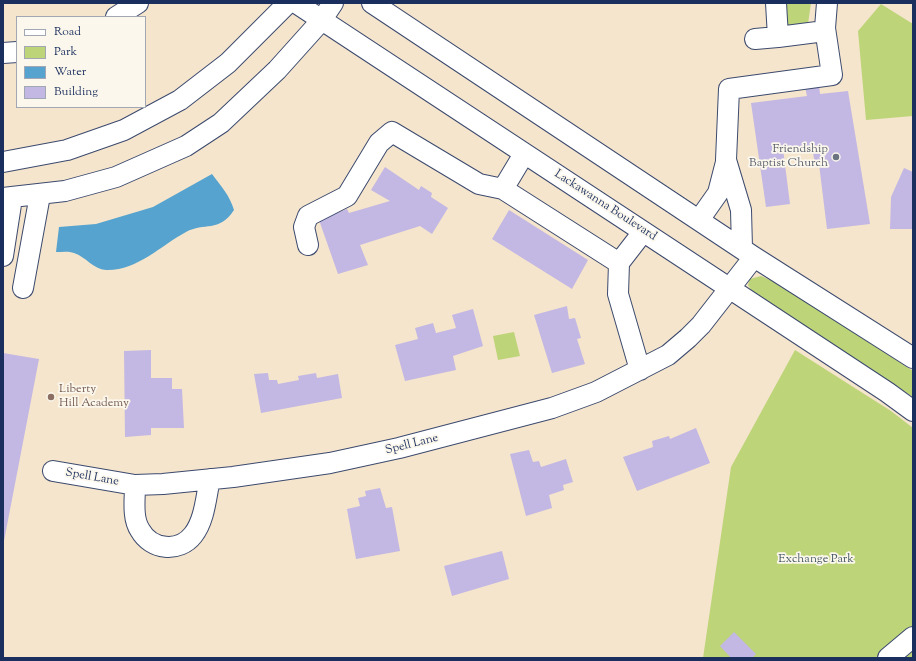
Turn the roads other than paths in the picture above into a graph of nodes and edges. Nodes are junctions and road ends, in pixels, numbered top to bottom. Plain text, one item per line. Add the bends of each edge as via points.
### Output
1 (138, 3) edge
2 (288, 3) edge
3 (296, 3) edge
4 (333, 3) edge
5 (372, 3) edge
6 (776, 3) edge
7 (827, 3) edge
8 (118, 16) edge
9 (321, 21) junction
10 (825, 32) junction
11 (778, 37) junction
12 (755, 39) dead end
13 (16, 52) edge
14 (3, 53) edge
15 (524, 154) junction
16 (726, 160) junction
17 (3, 162) edge
18 (503, 189) junction
19 (40, 194) junction
20 (7, 198) edge
21 (699, 220) junction
22 (643, 232) junction
23 (308, 245) dead end
24 (748, 252) junction
25 (3, 256) edge
26 (618, 263) junction
27 (23, 288) dead end
28 (729, 288) junction
29 (911, 352) edge
30 (640, 370) junction
31 (913, 411) edge
32 (53, 471) dead end
33 (210, 479) junction
34 (135, 485) junction
35 (913, 637) edge
36 (888, 658) edge

1 - 8 street
2 - 17 street via 228,63 180,100 124,130 88,143 67,150
3 - 9 street, Lackawanna Boulevard
4 - 9 street
5 - 21 street
6 - 11 street
7 - 10 street
9 - 15 street, Lackawanna Boulevard
9 - 19 street via 277,70 221,123 186,146 116,177 65,191
10 - 11 street
10 - 16 street via 832,75 730,89
11 - 12 street
13 - 14 street
15 - 18 street
15 - 22 street, Lackawanna Boulevard
16 - 21 street via 718,193
16 - 24 street via 741,210
18 - 23 street via 479,184 392,132 379,143 348,196 308,216 304,227
18 - 26 street
19 - 20 street
19 - 27 street
20 - 25 street
21 - 24 street
22 - 26 street
22 - 28 street, Lackawanna Boulevard
24 - 28 street, Spell Lane
24 - 29 street
26 - 30 street via 618,294
28 - 30 street, Spell Lane via 688,338 668,355
28 - 31 street, Lackawanna Boulevard
30 - 33 street, Spell Lane via 596,392 552,408 407,447 330,463
32 - 34 street, Spell Lane
33 - 34 street, Spell Lane
33 - 34 street via 201,519 194,534 183,544 173,547 161,547 148,540 139,530 135,512
35 - 36 street

